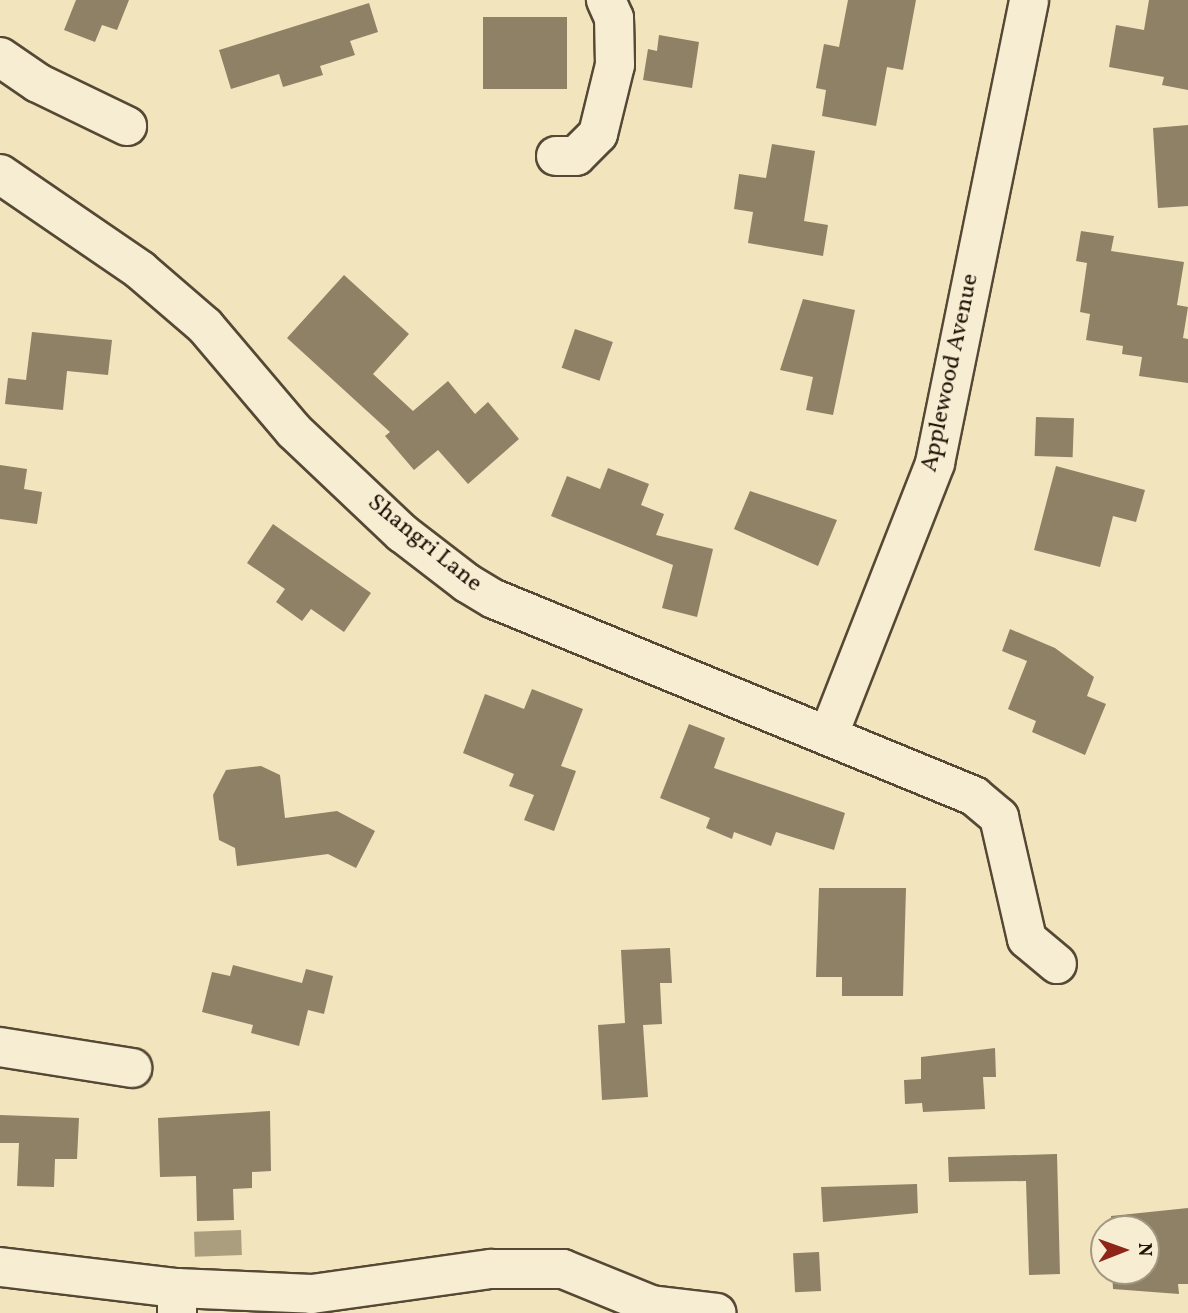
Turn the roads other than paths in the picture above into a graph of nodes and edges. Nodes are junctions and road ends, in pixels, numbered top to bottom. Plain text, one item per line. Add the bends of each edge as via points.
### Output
1 (606, 0) edge
2 (1029, 0) edge
3 (0, 57) edge
4 (127, 125) dead end
5 (556, 156) dead end
6 (0, 174) edge
7 (829, 734) junction
8 (1057, 964) dead end
9 (0, 1047) edge
10 (132, 1068) dead end
11 (0, 1267) edge
12 (177, 1300) edge
13 (717, 1313) edge

1 - 5 street via 614,18 615,65 598,134 576,156
2 - 7 street, Applewood Avenue via 934,463
3 - 4 street via 38,83
6 - 7 street, Shangri Lane via 140,270 205,326 294,431 402,533 467,583 506,604
7 - 8 street, Shangri Lane via 974,796 999,817 1027,939
9 - 10 street
11 - 12 street
12 - 13 street via 312,1294 491,1269 563,1269 651,1306

